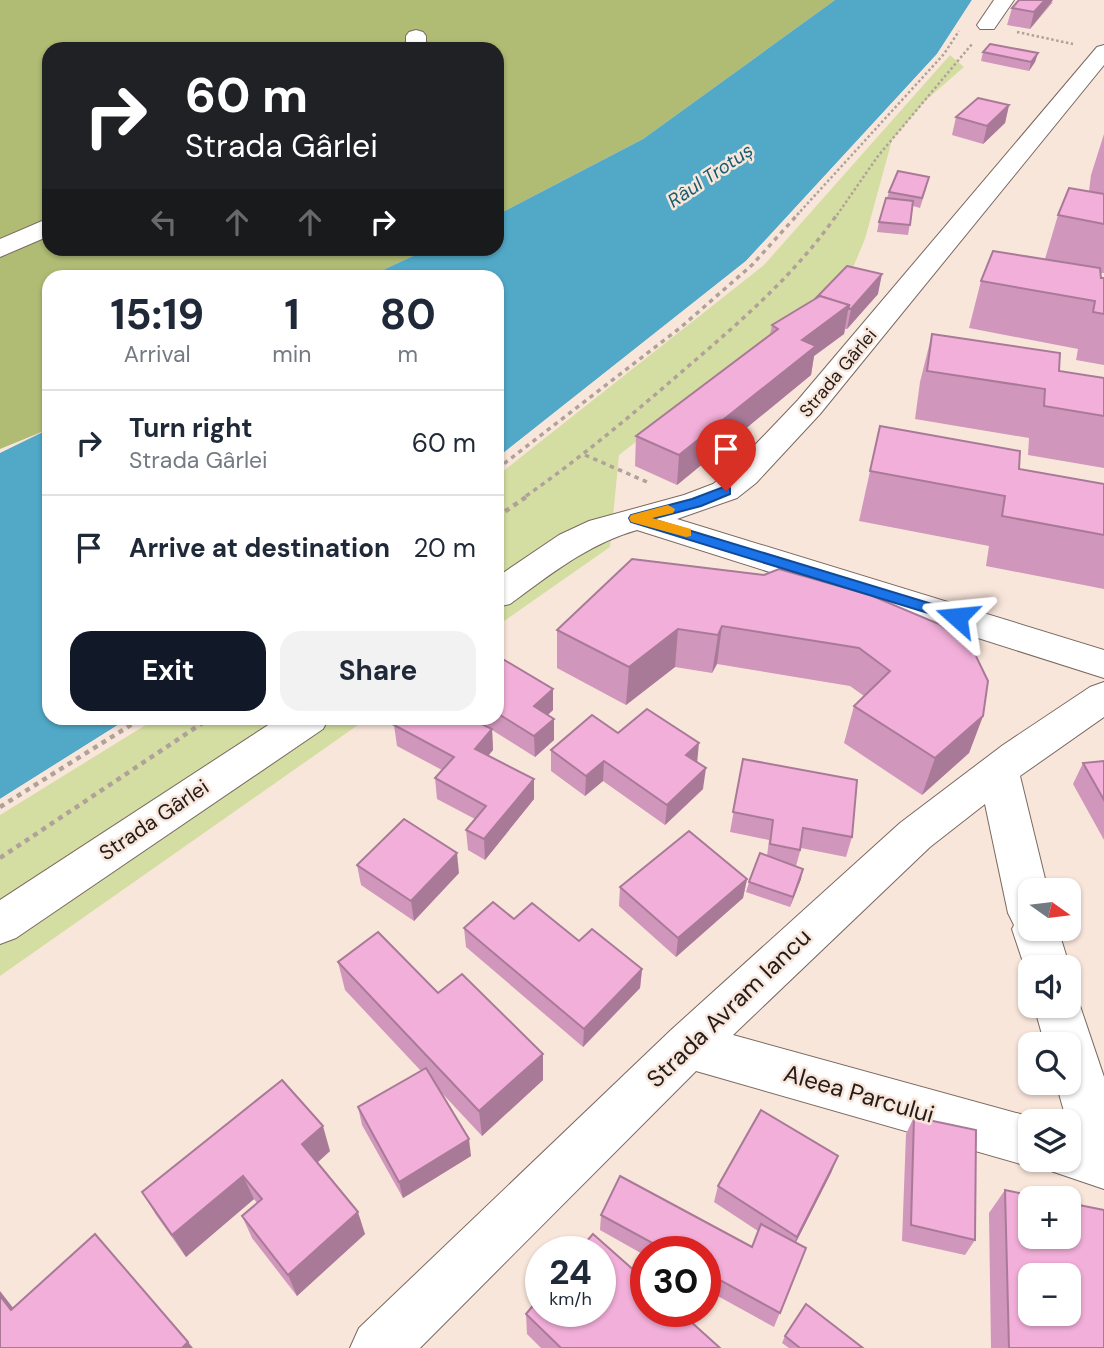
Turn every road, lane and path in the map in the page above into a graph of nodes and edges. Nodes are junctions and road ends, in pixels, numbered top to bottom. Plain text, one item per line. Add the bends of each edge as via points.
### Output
1 (1004, 0) edge
2 (964, 24) dead end
3 (987, 25) junction
4 (1091, 48) edge
5 (42, 229) edge
6 (0, 249) edge
7 (585, 455) junction
8 (504, 464) edge
9 (696, 503) junction
10 (504, 512) edge
11 (636, 518) junction
12 (504, 590) edge
13 (1104, 664) edge
14 (1104, 696) edge
15 (131, 725) edge
16 (200, 725) edge
17 (298, 725) edge
18 (998, 771) junction
19 (0, 807) edge
20 (0, 858) edge
21 (1023, 878) edge
22 (0, 924) edge
23 (1062, 1018) edge
24 (688, 1046) junction
25 (1018, 1138) edge
26 (1081, 1156) edge
27 (1104, 1161) edge
28 (379, 1348) edge

1 - 3 street
2 - 8 path via 944,54 752,265 680,328
3 - 4 path
3 - 7 path via 878,156 825,232 759,305
4 - 9 street, Strada Gârlei via 782,438 726,491
5 - 6 street
7 - 9 path
7 - 10 path
9 - 11 street, Strada Gârlei
11 - 12 street, Strada Gârlei via 571,543
11 - 13 street
14 - 18 street, Strada Avram Iancu
15 - 19 path
16 - 20 path
17 - 22 street, Strada Gârlei
18 - 21 street
18 - 24 street, Strada Avram Iancu via 915,835
23 - 27 street
24 - 25 street, Aleea Parcului
24 - 28 street, Strada Avram Iancu
26 - 27 street

